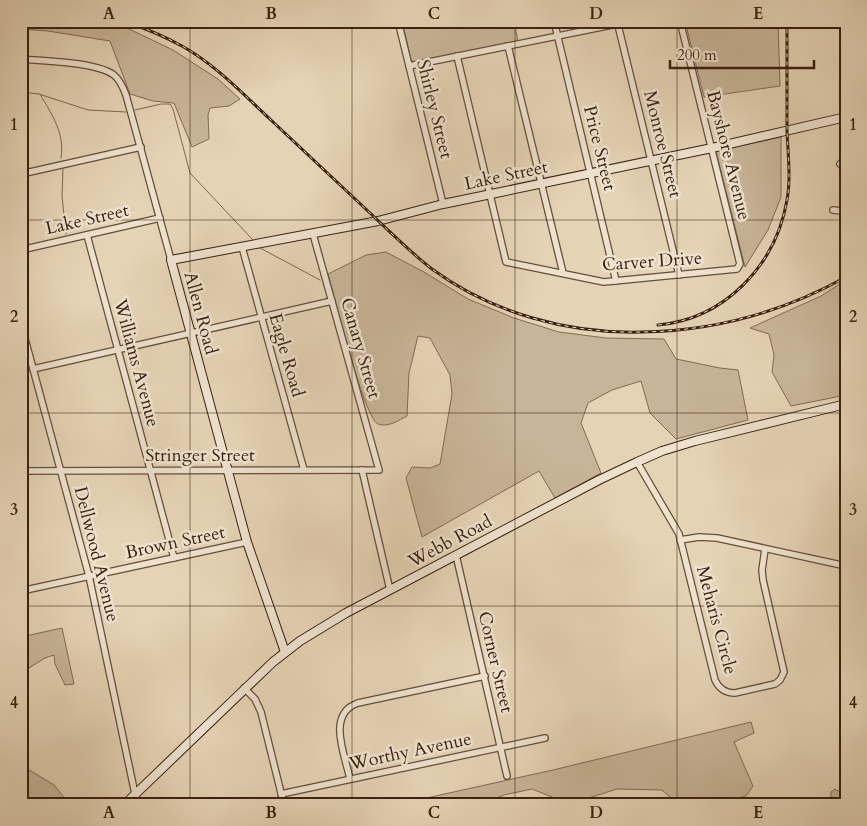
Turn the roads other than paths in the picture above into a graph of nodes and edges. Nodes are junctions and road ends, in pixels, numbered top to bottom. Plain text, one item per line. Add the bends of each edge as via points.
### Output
1 (398, 21) edge
2 (554, 21) edge
3 (632, 21) edge
4 (680, 21) edge
5 (618, 23) edge
6 (558, 36) junction
7 (508, 46) junction
8 (457, 56) junction
9 (21, 58) edge
10 (409, 66) junction
11 (846, 117) edge
12 (141, 147) junction
13 (712, 148) junction
14 (846, 156) edge
15 (652, 160) junction
16 (840, 164) dead end
17 (21, 174) edge
18 (590, 174) junction
19 (542, 183) junction
20 (490, 194) junction
21 (443, 204) junction
22 (846, 208) edge
23 (833, 210) dead end
24 (160, 218) junction
25 (313, 234) junction
26 (87, 235) junction
27 (242, 247) junction
28 (21, 250) edge
29 (171, 260) junction
30 (740, 268) joint
31 (563, 273) junction
32 (680, 275) junction
33 (616, 281) junction
34 (332, 301) junction
35 (261, 318) junction
36 (21, 324) edge
37 (191, 333) junction
38 (118, 350) junction
39 (33, 368) junction
40 (846, 404) edge
41 (637, 462) junction
42 (151, 470) junction
43 (228, 470) junction
44 (304, 470) junction
45 (362, 470) junction
46 (379, 470) joint
47 (21, 471) edge
48 (61, 471) junction
49 (680, 540) junction
50 (247, 542) junction
51 (765, 549) junction
52 (456, 555) junction
53 (174, 558) junction
54 (846, 566) edge
55 (89, 576) junction
56 (390, 590) junction
57 (21, 592) edge
58 (285, 652) junction
59 (485, 676) junction
60 (244, 688) junction
61 (846, 706) edge
62 (545, 738) dead end
63 (845, 744) edge
64 (501, 748) junction
65 (508, 776) dead end
66 (350, 779) junction
67 (846, 788) edge
68 (135, 794) junction
69 (281, 794) junction
70 (124, 805) edge
71 (284, 805) edge

1 - 10 street, Shirley Street
2 - 6 street, Price Street
3 - 5 street
4 - 13 street, Bayshore Avenue
5 - 6 street
5 - 15 street, Monroe Street
6 - 7 street
6 - 18 street, Price Street
7 - 8 street
7 - 19 street
8 - 10 street
8 - 20 street
9 - 12 street, Allen Road via 97,68 116,76 126,95
10 - 21 street, Shirley Street
11 - 13 street, Lake Street
12 - 17 street
12 - 24 street, Allen Road
13 - 15 street, Lake Street
13 - 30 street, Bayshore Avenue
14 - 16 street
15 - 18 street, Lake Street
15 - 32 street, Monroe Street
18 - 19 street, Lake Street
18 - 33 street, Price Street
19 - 20 street, Lake Street
19 - 31 street
20 - 21 street, Lake Street
20 - 31 street, Carver Drive via 506,262
21 - 25 street, Lake Street
22 - 23 street
24 - 26 street, Lake Street
24 - 29 street, Allen Road
25 - 27 street, Lake Street
25 - 34 street, Canary Street
26 - 28 street, Lake Street
26 - 38 street, Williams Avenue
27 - 29 street, Lake Street
27 - 35 street, Eagle Road
29 - 37 street, Allen Road
30 - 32 street, Carver Drive
31 - 33 street, Carver Drive via 604,282
32 - 33 street, Carver Drive
34 - 35 street
34 - 46 street, Canary Street
35 - 37 street
35 - 44 street, Eagle Road
36 - 39 street, Dellwood Avenue
37 - 38 street
37 - 43 street, Allen Road
38 - 39 street
38 - 42 street, Williams Avenue
39 - 48 street, Dellwood Avenue
40 - 41 street, Webb Road via 704,438
41 - 49 street, Meharis Circle
41 - 52 street, Webb Road
42 - 43 street, Stringer Street
42 - 48 street, Stringer Street
42 - 53 street, Williams Avenue
43 - 44 street, Stringer Street
43 - 50 street, Allen Road
44 - 45 street, Stringer Street
45 - 46 street, Stringer Street
45 - 56 street
47 - 48 street, Stringer Street
48 - 55 street, Dellwood Avenue
49 - 51 street via 699,536
49 - 51 street, Meharis Circle via 716,680 721,688 732,693 776,684 784,672 763,580
50 - 53 street, Brown Street
50 - 58 street, Allen Road
51 - 54 street
52 - 56 street, Webb Road
52 - 59 street, Corner Street
53 - 55 street, Brown Street
55 - 57 street, Brown Street
55 - 68 street, Dellwood Avenue
56 - 58 street, Webb Road via 328,623
58 - 60 street, Webb Road
59 - 64 street, Corner Street
59 - 66 street via 358,703 348,708 339,727
60 - 68 street, Webb Road
60 - 69 street via 255,699 261,712
61 - 63 street
62 - 64 street, Worthy Avenue
63 - 67 street
64 - 65 street, Corner Street
64 - 66 street, Worthy Avenue
66 - 69 street, Worthy Avenue
68 - 70 street, Webb Road
69 - 71 street

